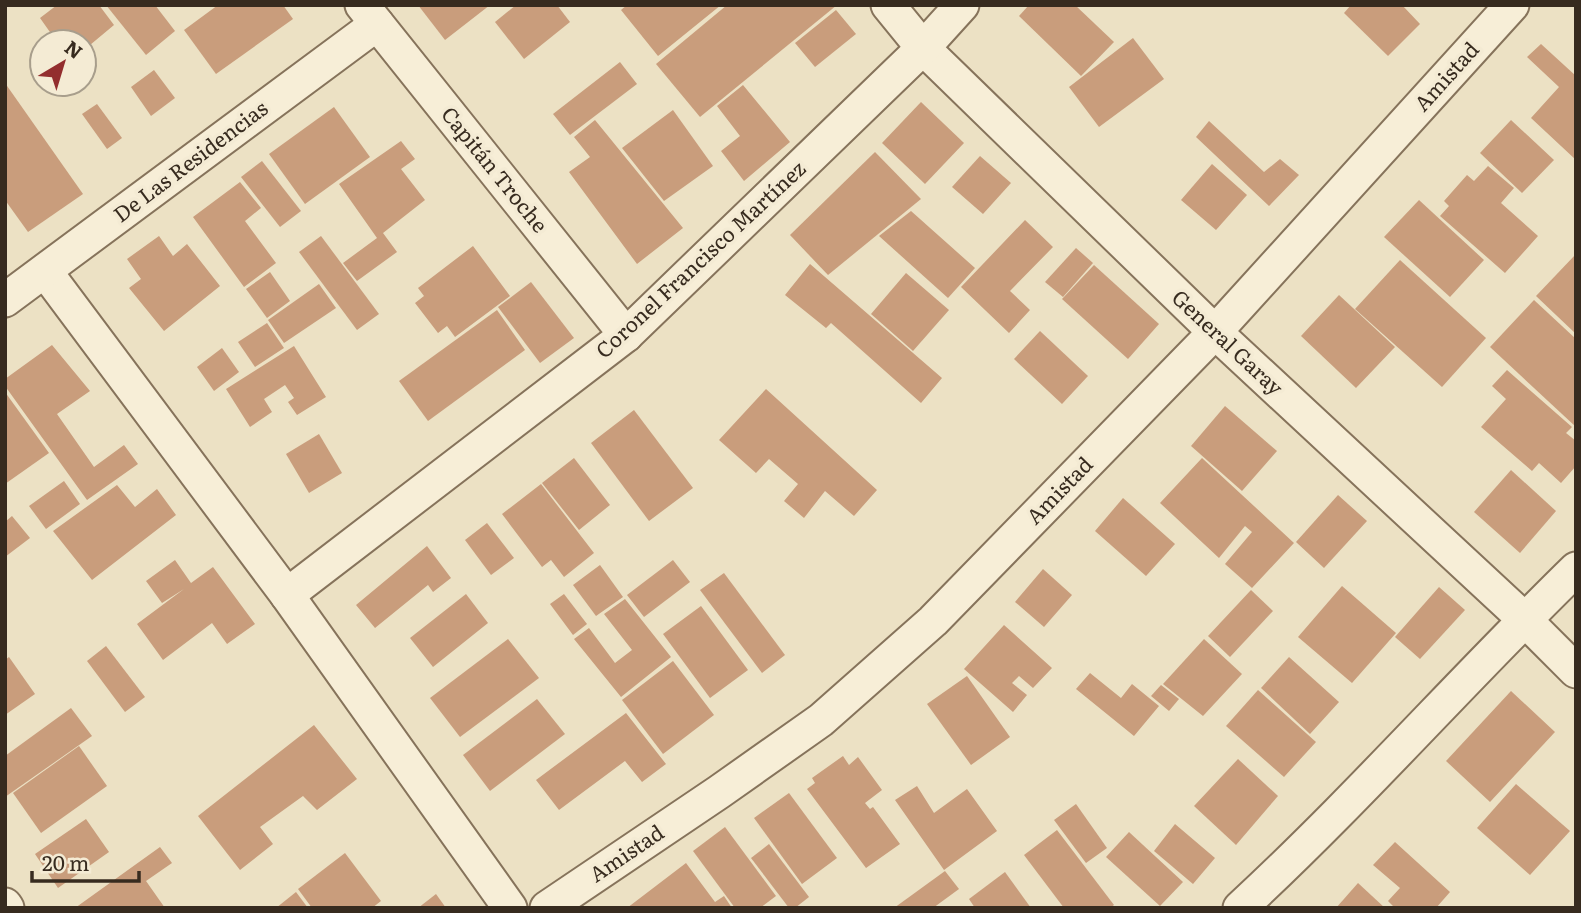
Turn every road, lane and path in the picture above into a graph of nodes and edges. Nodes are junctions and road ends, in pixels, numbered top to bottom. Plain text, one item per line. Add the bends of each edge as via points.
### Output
1 (888, 5) edge
2 (962, 5) edge
3 (1512, 5) edge
4 (370, 15) edge
5 (923, 48) junction
6 (45, 271) junction
7 (5, 300) edge
8 (1214, 332) junction
9 (626, 335) junction
10 (1576, 569) edge
11 (286, 595) junction
12 (1524, 619) junction
13 (1576, 671) edge
14 (510, 908) edge
15 (547, 908) edge
16 (1240, 908) edge

1 - 5 street, General Garay
2 - 5 street, Coronel Francisco Martínez
3 - 8 street, Amistad
4 - 6 street, De Las Residencias
4 - 9 street, Capitán Troche
5 - 8 street, General Garay
5 - 9 street, Coronel Francisco Martínez
6 - 7 street, De Las Residencias
6 - 11 street
8 - 12 street, General Garay
8 - 15 street, Amistad via 933,621 821,720
9 - 11 street, Coronel Francisco Martínez
10 - 12 street
11 - 14 street
12 - 13 street, General Garay
12 - 16 street

